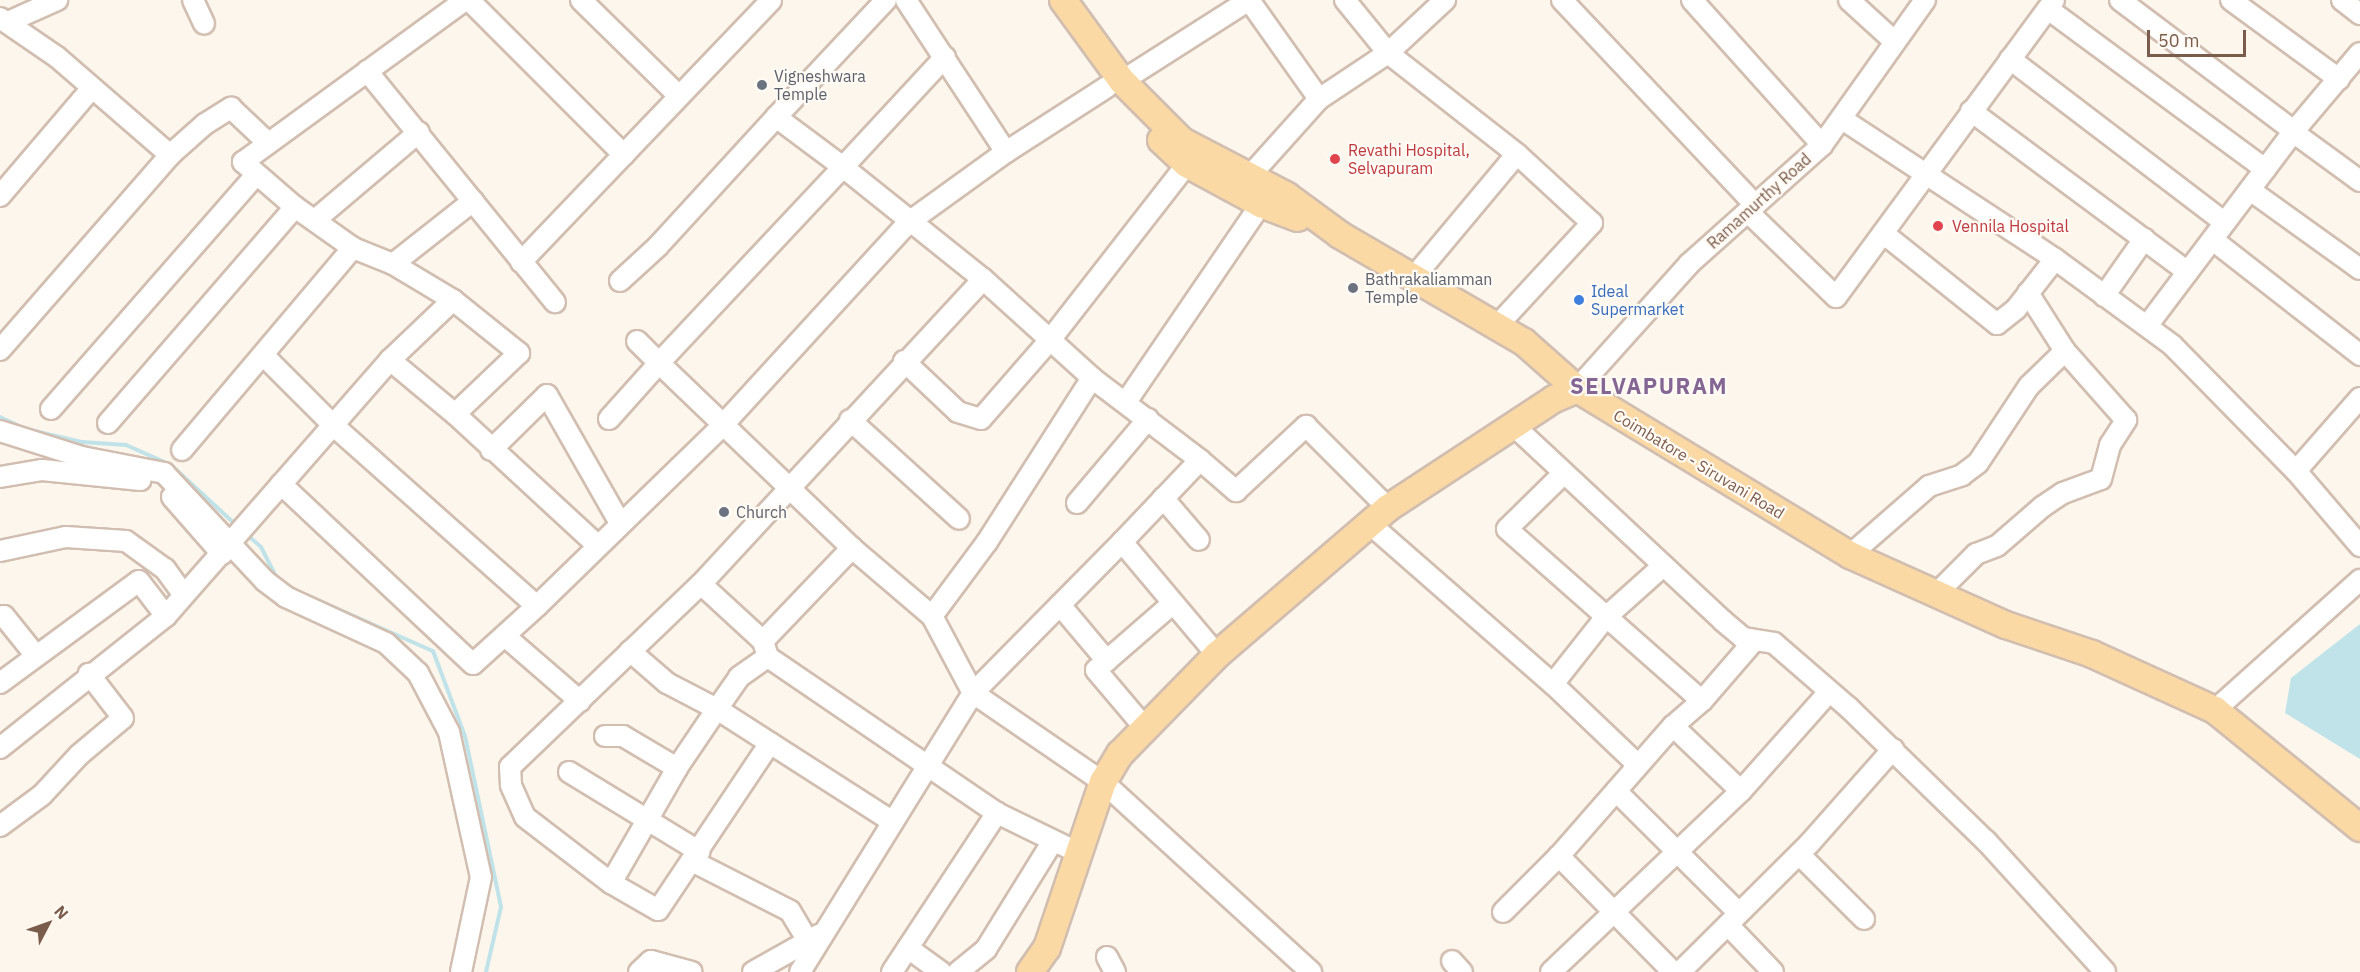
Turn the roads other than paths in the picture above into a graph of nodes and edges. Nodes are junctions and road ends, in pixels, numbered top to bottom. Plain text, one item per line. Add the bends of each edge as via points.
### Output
1 (57, 0) edge
2 (193, 0) edge
3 (467, 0) edge
4 (581, 0) edge
5 (771, 0) edge
6 (886, 0) edge
7 (906, 0) edge
8 (1043, 0) edge
9 (1063, 0) edge
10 (1250, 0) edge
11 (1345, 0) edge
12 (1445, 0) edge
13 (1562, 0) edge
14 (1692, 0) edge
15 (1849, 0) edge
16 (1926, 0) edge
17 (2120, 0) edge
18 (2231, 0) edge
19 (2342, 0) edge
20 (2051, 4) edge
21 (2360, 14) edge
22 (4, 20) edge
23 (204, 24) dead end
24 (1894, 41) junction
25 (1388, 53) junction
26 (2360, 53) edge
27 (945, 57) junction
28 (2010, 60) junction
29 (368, 71) junction
30 (2339, 79) junction
31 (1114, 84) junction
32 (92, 88) junction
33 (679, 96) junction
34 (1319, 99) junction
35 (1971, 111) junction
36 (776, 117) junction
37 (1842, 119) junction
38 (420, 132) junction
39 (2294, 132) junction
40 (267, 142) junction
41 (1822, 145) junction
42 (1006, 152) junction
43 (1517, 154) junction
44 (170, 155) junction
45 (624, 155) junction
46 (1187, 164) junction
47 (843, 167) junction
48 (2265, 169) junction
49 (256, 175) junction
50 (2358, 175) edge
51 (1927, 176) junction
52 (1248, 178) junction
53 (2250, 190) junction
54 (0, 196) edge
55 (473, 201) junction
56 (1261, 204) junction
57 (295, 207) junction
58 (1752, 209) junction
59 (315, 220) junction
60 (909, 222) junction
61 (2225, 223) junction
62 (1883, 233) junction
63 (1340, 235) junction
64 (2144, 239) junction
65 (2213, 240) junction
66 (353, 248) junction
67 (2055, 259) junction
68 (520, 262) junction
69 (393, 264) junction
70 (2360, 269) edge
71 (2188, 272) junction
72 (1414, 277) junction
73 (983, 279) junction
74 (620, 281) dead end
75 (2028, 293) junction
76 (2104, 296) junction
77 (453, 300) junction
78 (555, 302) dead end
79 (1497, 326) junction
80 (2146, 326) junction
81 (1050, 340) junction
82 (637, 341) dead end
83 (0, 350) edge
84 (2064, 351) junction
85 (263, 355) junction
86 (2360, 355) edge
87 (390, 360) junction
88 (904, 361) junction
89 (659, 363) junction
90 (1092, 378) junction
91 (1565, 394) junction
92 (2360, 398) edge
93 (1126, 402) junction
94 (51, 409) dead end
95 (455, 414) junction
96 (609, 419) dead end
97 (850, 420) junction
98 (1148, 420) junction
99 (108, 423) dead end
100 (1513, 425) junction
101 (334, 426) junction
102 (721, 427) junction
103 (0, 431) edge
104 (182, 450) dead end
105 (491, 450) junction
106 (1200, 460) junction
107 (2296, 471) junction
108 (1563, 474) junction
109 (0, 477) edge
110 (281, 484) junction
111 (787, 487) junction
112 (1163, 498) junction
113 (1077, 503) dead end
114 (1379, 516) junction
115 (959, 519) dead end
116 (620, 523) junction
117 (1199, 540) dead end
118 (1122, 542) junction
119 (597, 545) junction
120 (2360, 546) edge
121 (852, 548) junction
122 (226, 550) junction
123 (0, 551) edge
124 (1850, 555) junction
125 (1662, 567) junction
126 (2360, 580) edge
127 (701, 584) junction
128 (1938, 592) junction
129 (183, 594) junction
130 (1173, 603) junction
131 (1060, 604) junction
132 (537, 606) junction
133 (166, 616) junction
134 (932, 616) junction
135 (0, 617) edge
136 (1606, 617) junction
137 (506, 637) junction
138 (1753, 642) junction
139 (765, 649) junction
140 (630, 651) junction
141 (1217, 655) junction
142 (36, 656) junction
143 (1107, 661) junction
144 (89, 674) junction
145 (0, 683) edge
146 (1553, 684) junction
147 (973, 693) junction
148 (1828, 693) junction
149 (580, 701) junction
150 (1702, 701) junction
151 (717, 709) junction
152 (2215, 710) junction
153 (1673, 726) junction
154 (1145, 728) junction
155 (604, 736) dead end
156 (770, 743) junction
157 (0, 748) edge
158 (1893, 749) junction
159 (1638, 765) junction
160 (928, 766) junction
161 (677, 768) junction
162 (569, 772) dead end
163 (1103, 782) junction
164 (1616, 791) junction
165 (1741, 791) junction
166 (997, 813) junction
167 (646, 820) junction
168 (893, 822) junction
169 (0, 826) edge
170 (2360, 828) edge
171 (1053, 841) junction
172 (1079, 853) junction
173 (1679, 853) junction
174 (1799, 854) junction
175 (1559, 856) junction
176 (697, 857) junction
177 (611, 883) junction
178 (1503, 912) dead end
179 (1615, 915) junction
180 (1733, 919) junction
181 (1864, 919) dead end
182 (816, 936) junction
183 (908, 948) junction
184 (461, 972) edge
185 (639, 972) edge
186 (692, 972) edge
187 (753, 972) edge
188 (800, 972) edge
189 (892, 972) edge
190 (941, 972) edge
191 (958, 972) edge
192 (1030, 972) edge
193 (1311, 972) edge
194 (1551, 972) edge
195 (1673, 972) edge
196 (1680, 972) edge
197 (1773, 972) edge
198 (2106, 972) edge

1 - 22 street
2 - 23 street
3 - 29 street
3 - 45 street
4 - 33 street
5 - 33 street
6 - 36 street
7 - 27 street
8 - 31 main road
9 - 31 main road
10 - 31 street
10 - 34 street
11 - 25 street
12 - 25 street
13 - 58 street
14 - 41 street
15 - 24 street
16 - 24 street, Ramamurthy Road
17 - 39 street
18 - 30 street
19 - 21 street
20 - 28 street
20 - 48 street
22 - 32 street
24 - 37 street, Ramamurthy Road
25 - 34 street
25 - 43 street
26 - 30 street
27 - 42 street
27 - 47 street
28 - 35 street
28 - 61 street
29 - 38 street
29 - 40 street
30 - 39 street
31 - 42 street
31 - 46 main road
31 - 52 main road via 1182,141
32 - 44 street
32 - 54 street
33 - 45 street
34 - 52 street
35 - 51 street
35 - 64 street
36 - 47 street
36 - 74 street via 658,246
37 - 41 street, Ramamurthy Road
37 - 51 street
38 - 55 street
38 - 59 street
39 - 48 street
39 - 50 street
40 - 44 street via 231,108 205,124
40 - 49 street via 243,162
41 - 58 street, Ramamurthy Road
42 - 60 street
43 - 72 street
43 - 79 street via 1592,222
44 - 83 street
45 - 68 street
46 - 56 main road
46 - 81 street
47 - 60 street
47 - 89 street
48 - 53 street
49 - 57 street
49 - 94 street
51 - 62 street
51 - 67 street
52 - 63 main road via 1287,196
53 - 61 street
53 - 70 street
55 - 68 street
55 - 69 street
56 - 63 main road
56 - 93 street
57 - 59 street
57 - 99 street
58 - 62 street via 1836,297
58 - 91 street, Ramamurthy Road via 1689,264
59 - 66 street
60 - 73 street
60 - 102 street
61 - 65 street
62 - 75 street via 1997,324
63 - 72 main road
64 - 71 street
64 - 76 street
65 - 71 street
65 - 86 street
66 - 69 street
66 - 85 street
67 - 75 street
67 - 76 street
68 - 78 street
69 - 77 street
71 - 80 street
72 - 79 main road
73 - 81 street
73 - 88 street
75 - 84 street
76 - 80 street
77 - 87 street
77 - 95 street via 519,352
79 - 91 main road via 1547,361
80 - 107 street via 2172,345
81 - 88 street via 981,418 958,412
81 - 90 street
82 - 89 street
84 - 124 street via 2029,386 1977,463 1962,475 1929,486
84 - 128 street via 2126,420 2110,445 2101,479 2063,493 2042,507 1997,546 1976,554
85 - 101 street
85 - 104 street
87 - 95 street
87 - 101 street
88 - 97 street
89 - 96 street
89 - 102 street
90 - 93 street
90 - 134 street via 987,542
91 - 100 main road
91 - 124 main road, Coimbatore - Siruvani Road
92 - 107 street
93 - 98 street
95 - 105 street
97 - 111 street
97 - 115 street
98 - 106 street
98 - 113 street
100 - 108 street
100 - 114 main road
101 - 110 street
101 - 132 street
102 - 111 street
102 - 116 street
103 - 122 street via 82,457 164,472
105 - 116 street via 548,395
105 - 119 street
106 - 112 street
106 - 114 street via 1236,491 1306,426
107 - 120 street
108 - 125 street
108 - 136 street via 1507,529
109 - 122 street via 42,470 160,483
110 - 122 street via 256,509
110 - 137 street via 473,664
111 - 121 street
111 - 127 street
112 - 117 street
112 - 118 street
114 - 141 main road
114 - 146 street
116 - 119 street
118 - 130 street
118 - 131 street
119 - 132 street
121 - 134 street
121 - 139 street
122 - 129 street
122 - 184 street via 286,597 386,643 418,673 449,732 481,877
123 - 129 street via 66,537 126,541 165,569
124 - 128 main road, Coimbatore - Siruvani Road
125 - 136 street
125 - 138 street via 1743,638
126 - 152 street
127 - 139 street
127 - 140 street
128 - 152 main road, Coimbatore - Siruvani Road via 2006,625 2092,654
129 - 133 street
130 - 141 street
130 - 143 street
131 - 143 street
131 - 147 street
132 - 137 street
133 - 142 street via 139,581
133 - 144 street
134 - 147 street
135 - 142 street via 4,616
136 - 146 street
136 - 150 street
137 - 149 street
138 - 148 street via 1764,639 1774,643
138 - 150 street
139 - 151 street
139 - 160 street
140 - 149 street
140 - 151 street via 667,683
141 - 154 main road
142 - 145 street
143 - 154 street via 1096,670
144 - 157 street
144 - 169 street via 123,718 79,755 42,795
146 - 159 street
147 - 160 street
147 - 163 street
148 - 158 street
148 - 165 street
149 - 177 street via 510,767 511,784 525,817
150 - 153 street
151 - 156 street
151 - 161 street
152 - 170 main road, Coimbatore - Siruvani Road
153 - 159 street
153 - 165 street
154 - 163 main road via 1120,754
155 - 161 street via 623,736
156 - 168 street
156 - 176 street
158 - 174 street
158 - 198 street via 1986,841
159 - 164 street
160 - 166 street
160 - 168 street
161 - 167 street
162 - 167 street
163 - 172 main road
163 - 193 street
164 - 173 street
164 - 175 street
165 - 173 street
166 - 171 street
166 - 183 street
167 - 176 street
167 - 177 street
168 - 182 street
171 - 172 street
171 - 191 street via 986,949
172 - 192 main road via 1047,948
173 - 179 street
173 - 180 street
174 - 180 street
174 - 181 street
175 - 178 street
175 - 179 street
176 - 177 street via 658,910
176 - 182 street via 790,911
179 - 194 street
179 - 195 street
180 - 196 street
180 - 197 street
182 - 187 street
182 - 188 street
183 - 189 street
183 - 190 street
185 - 186 street via 651,961

